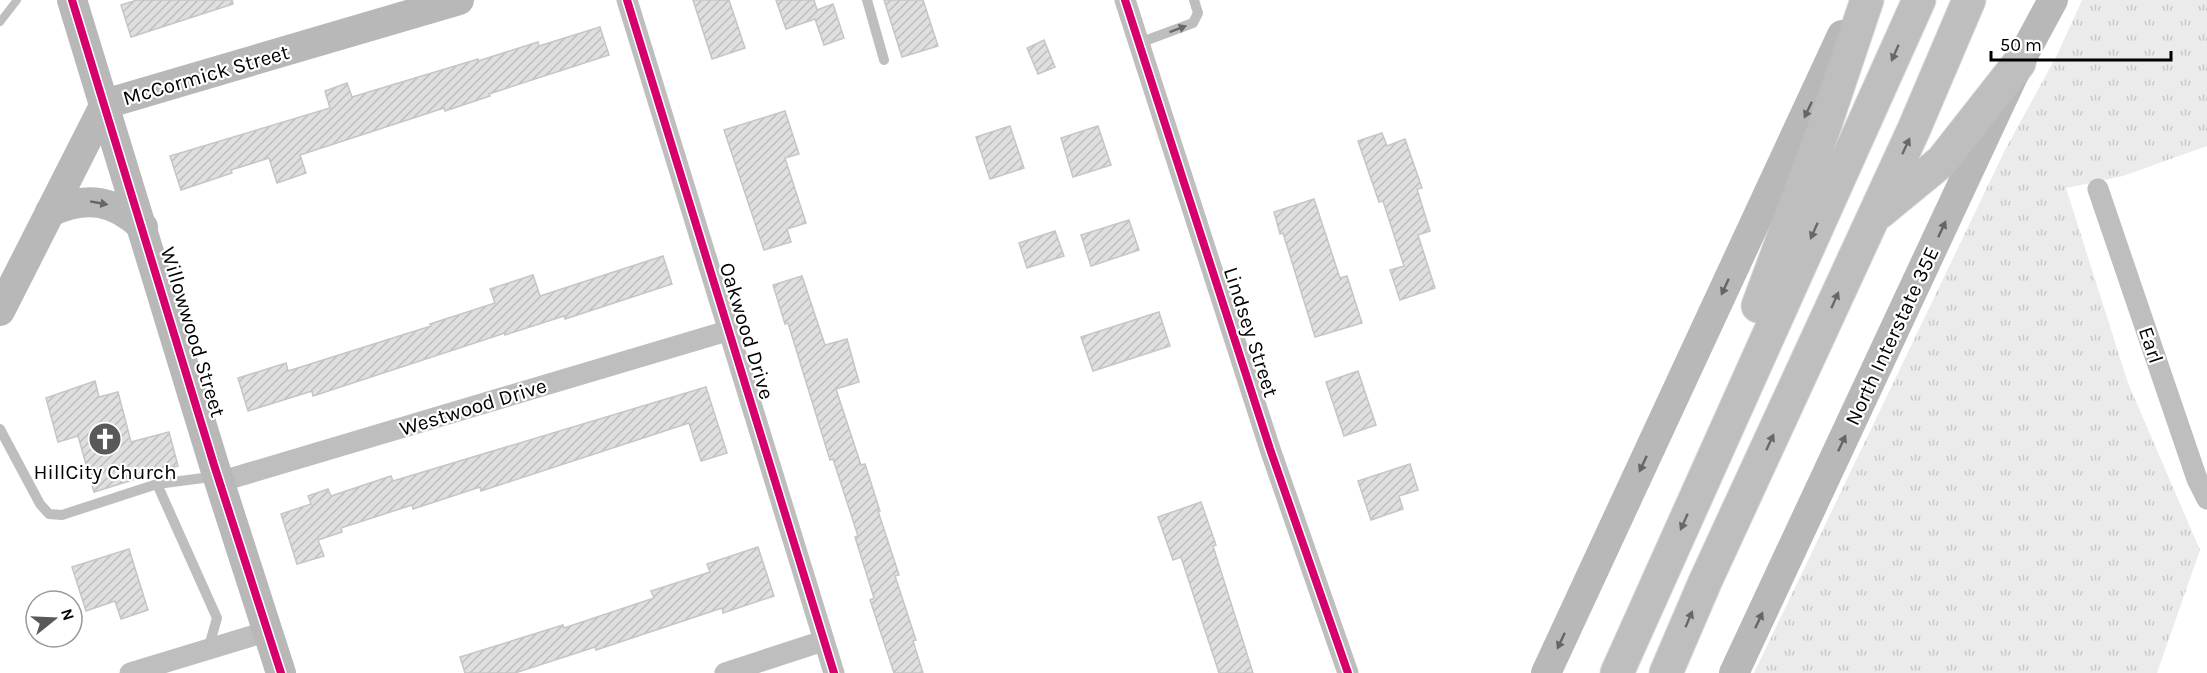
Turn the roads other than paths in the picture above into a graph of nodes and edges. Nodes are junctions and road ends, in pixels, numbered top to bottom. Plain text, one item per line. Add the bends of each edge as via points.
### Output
1 (72, 0) edge
2 (459, 0) edge
3 (627, 0) edge
4 (867, 0) edge
5 (1125, 0) edge
6 (1194, 0) edge
7 (1859, 0) edge
8 (1867, 0) edge
9 (1919, 0) edge
10 (1969, 0) edge
11 (2053, 0) edge
12 (1139, 43) junction
13 (884, 60) dead end
14 (2019, 63) junction
15 (105, 104) junction
16 (2098, 189) dead end
17 (50, 212) junction
18 (1873, 218) junction
19 (142, 227) junction
20 (0, 310) edge
21 (727, 331) junction
22 (1742, 392) junction
23 (0, 429) edge
24 (217, 474) junction
25 (157, 484) junction
26 (2207, 499) edge
27 (268, 632) junction
28 (823, 641) junction
29 (208, 650) junction
30 (130, 673) edge
31 (281, 673) edge
32 (724, 673) edge
33 (834, 673) edge
34 (1348, 673) edge
35 (1546, 673) edge
36 (1617, 673) edge
37 (1666, 673) edge
38 (1734, 673) edge

1 - 15 main road, Willowwood Street
2 - 15 main road, McCormick Street
3 - 21 street, Oakwood Drive
4 - 13 lane
5 - 12 street, Lindsey Street
12 -> 6 lane via 1193,23 1198,13
7 -> 35 main road
8 - 22 highway via 1755,316
9 -> 22 highway
18 -> 10 highway
11 - 14 main road, North Interstate 35E
12 - 34 street, Lindsey Street via 1266,438
14 - 18 highway via 1942,161
38 -> 14 main road, North Interstate 35E
15 - 17 main road, McCormick Street
15 - 19 main road, Willowwood Street
16 - 26 street, Earl
17 -> 19 main road via 76,202 103,203 118,208
17 - 20 main road, McCormick Street
37 -> 18 highway
19 - 24 main road, Willowwood Street
21 - 24 street, Westwood Drive
21 - 28 street, Oakwood Drive
22 -> 36 highway
23 - 25 lane via 49,514 62,515
24 - 25 lane
24 - 27 main road, Willowwood Street
25 - 29 lane via 217,618
27 - 29 street
27 - 31 main road, Willowwood Street
28 - 32 street
28 - 33 street, Oakwood Drive
29 - 30 street

